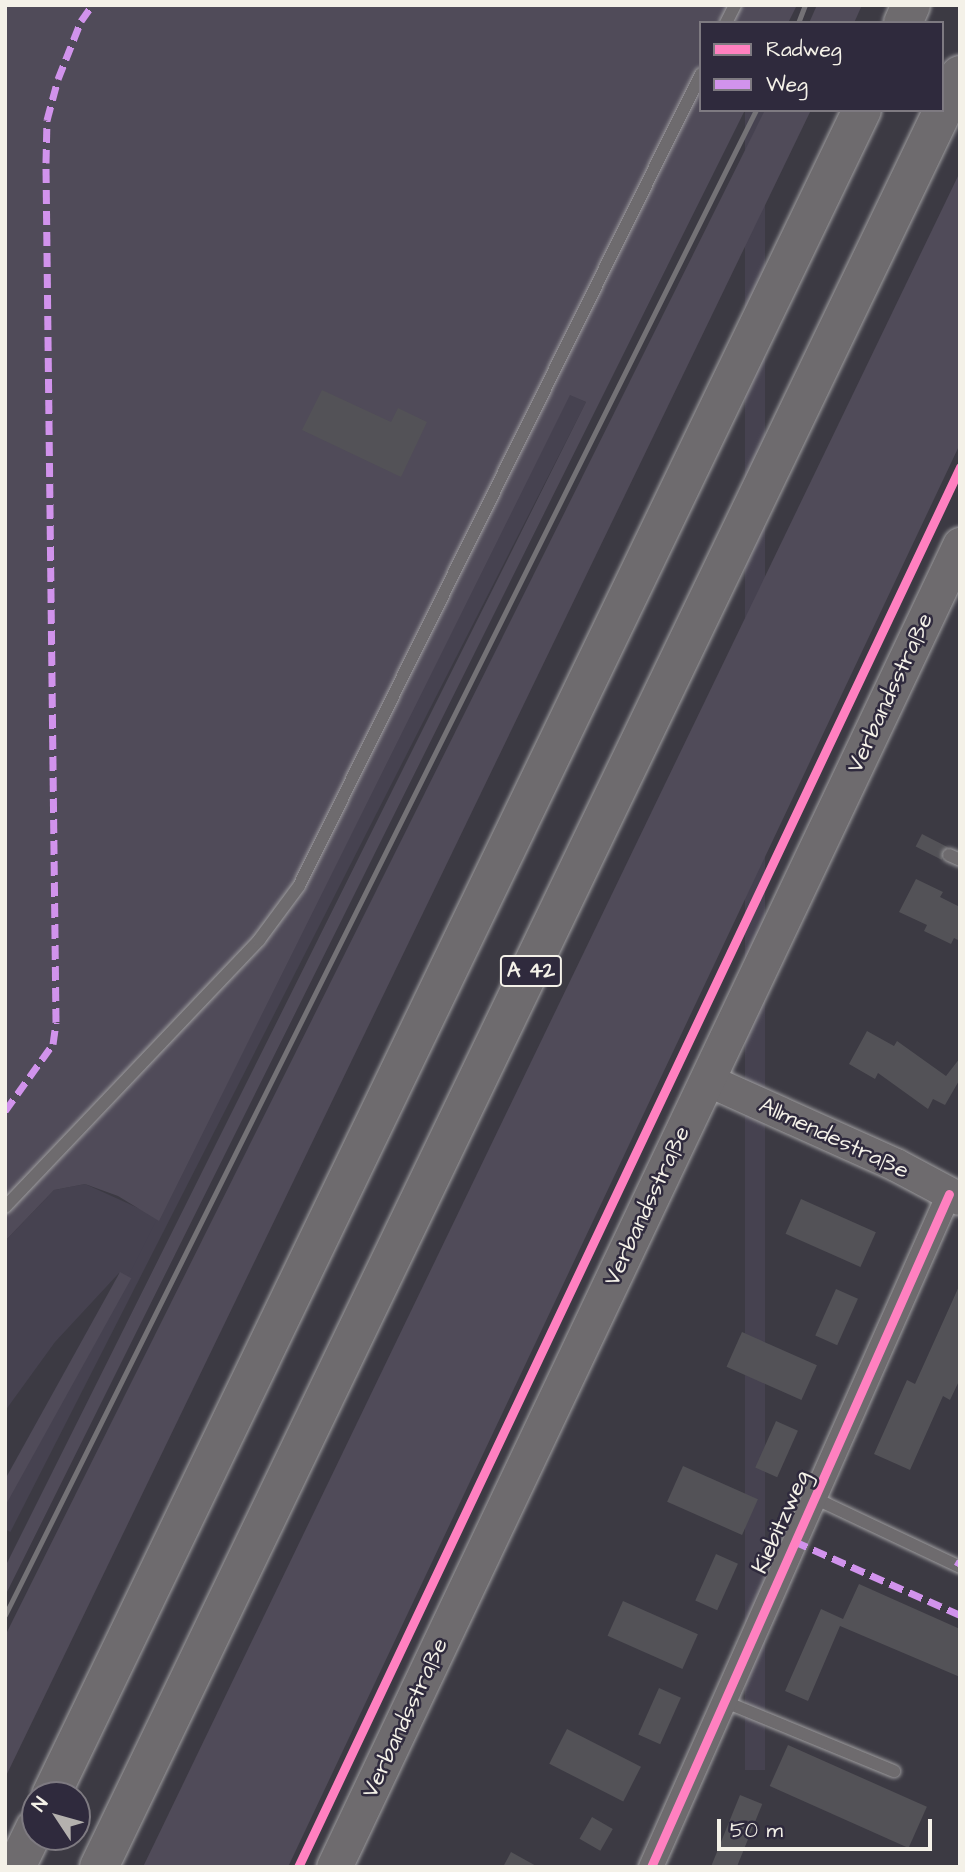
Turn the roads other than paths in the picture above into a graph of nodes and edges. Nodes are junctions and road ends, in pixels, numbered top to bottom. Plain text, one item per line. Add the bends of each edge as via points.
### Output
1 (735, 5) edge
2 (911, 5) edge
3 (727, 21) edge
4 (904, 21) edge
5 (960, 75) edge
6 (699, 78) edge
7 (944, 108) edge
8 (861, 112) edge
9 (942, 112) edge
10 (960, 545) edge
11 (706, 1080) junction
12 (954, 1196) edge
13 (5, 1207) edge
14 (813, 1497) junction
15 (960, 1567) edge
16 (723, 1701) junction
17 (894, 1770) dead end
18 (58, 1781) edge
19 (24, 1851) edge
20 (16, 1867) edge
21 (99, 1867) edge
22 (334, 1867) edge
23 (651, 1867) edge

1 - 3 lane
2 - 4 highway
5 - 7 highway, A 42
6 - 13 lane via 299,886 259,940
8 - 18 highway
9 - 21 highway, A 42
10 - 11 main road, Verbandsstraße
11 - 12 street, Allmendestraße
11 - 22 main road, Verbandsstraße
12 - 14 street, Kiebitzweg
14 - 15 lane
14 - 16 street, Kiebitzweg
16 - 17 lane
16 - 23 street, Kiebitzweg
19 - 20 highway

